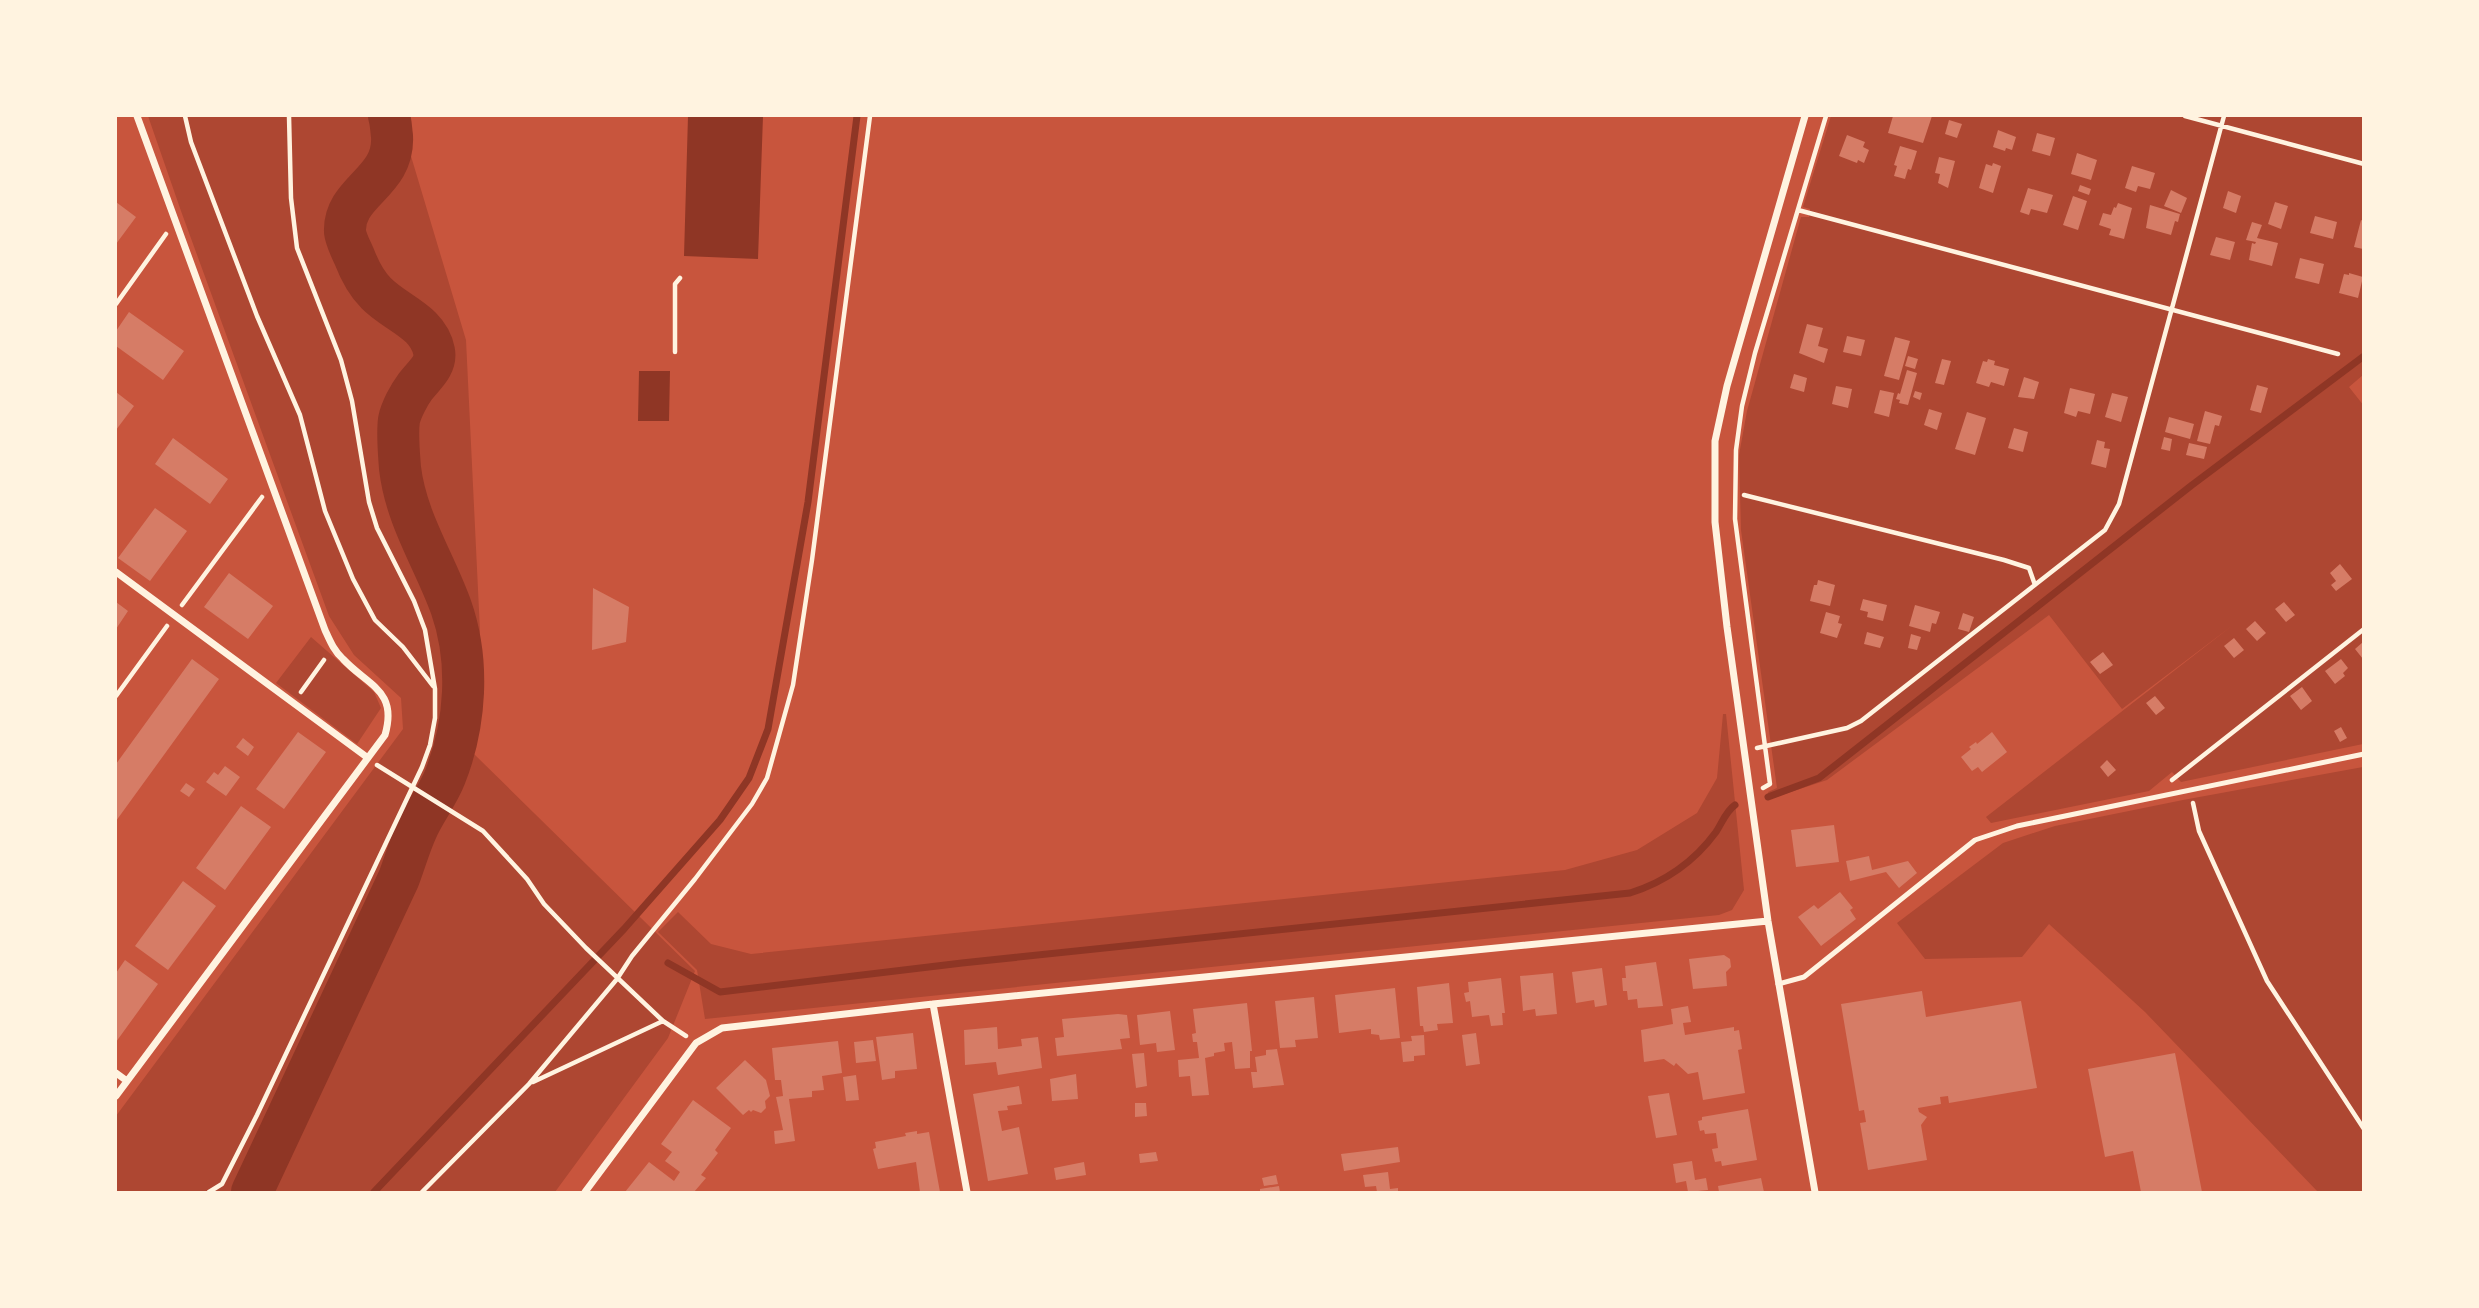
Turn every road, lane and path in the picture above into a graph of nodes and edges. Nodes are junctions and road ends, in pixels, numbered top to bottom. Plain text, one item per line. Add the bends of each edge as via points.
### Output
1 (136, 116) edge
2 (185, 116) edge
3 (289, 116) edge
4 (870, 116) edge
5 (1805, 116) edge
6 (1826, 116) edge
7 (2186, 116) edge
8 (2224, 116) edge
9 (2221, 125) junction
10 (2364, 163) edge
11 (1798, 211) junction
12 (175, 222) junction
13 (680, 278) dead end
14 (116, 304) edge
15 (2171, 309) junction
16 (675, 352) dead end
17 (2338, 354) dead end
18 (272, 484) junction
19 (1739, 494) junction
20 (116, 572) edge
21 (2035, 584) junction
22 (175, 615) junction
23 (2364, 629) edge
24 (333, 648) junction
25 (435, 689) junction
26 (116, 696) edge
27 (293, 703) junction
28 (1772, 745) dead end
29 (2364, 754) edge
30 (368, 758) junction
31 (384, 769) dead end
32 (2176, 776) dead end
33 (412, 786) junction
34 (2190, 790) junction
35 (1750, 795) junction
36 (1768, 920) junction
37 (617, 979) junction
38 (1778, 984) junction
39 (933, 1004) junction
40 (663, 1021) junction
41 (696, 1043) junction
42 (116, 1073) edge
43 (127, 1081) junction
44 (529, 1084) junction
45 (116, 1096) edge
46 (2364, 1129) edge
47 (209, 1192) edge
48 (422, 1192) edge
49 (586, 1192) edge
50 (967, 1192) edge
51 (1815, 1192) edge

1 - 12 street
2 - 25 path via 252,304 300,415 326,511 353,579 375,620 404,647
3 - 25 path via 297,248 341,360 369,502 385,547 421,614
4 - 37 path via 806,602 793,685 767,778 752,804
5 - 35 street via 1715,441 1715,522
6 - 11 path
7 - 9 path
8 - 9 path
9 - 10 path
9 - 15 path
11 - 15 path
11 - 19 path via 1742,406 1736,450
12 - 14 path
12 - 18 street
13 - 16 path via 676,284
15 - 17 path
15 - 21 path via 2114,516 2105,530
18 - 22 path
18 - 24 street
19 - 21 path via 2004,560 2029,568
19 - 35 path via 1735,519 1770,784
20 - 22 street
21 - 28 path via 1861,721
22 - 26 path
22 - 27 street
23 - 32 path
24 - 27 path
24 - 30 street via 379,690 388,706 385,735
25 - 33 path via 430,745
27 - 30 street
29 - 34 lane
30 - 43 street
31 - 33 path
33 - 37 path via 483,831 544,904
33 - 47 path via 257,1115 222,1184
34 - 38 lane via 2017,826 1975,840 1804,977
34 - 46 path via 2199,831 2267,981
35 - 36 street
36 - 38 street
36 - 39 street
37 - 40 path
37 - 44 path
38 - 51 street
39 - 41 street via 722,1028
39 - 50 street
40 - 41 path
40 - 44 path
41 - 49 street
42 - 43 street
43 - 45 street
44 - 48 path

